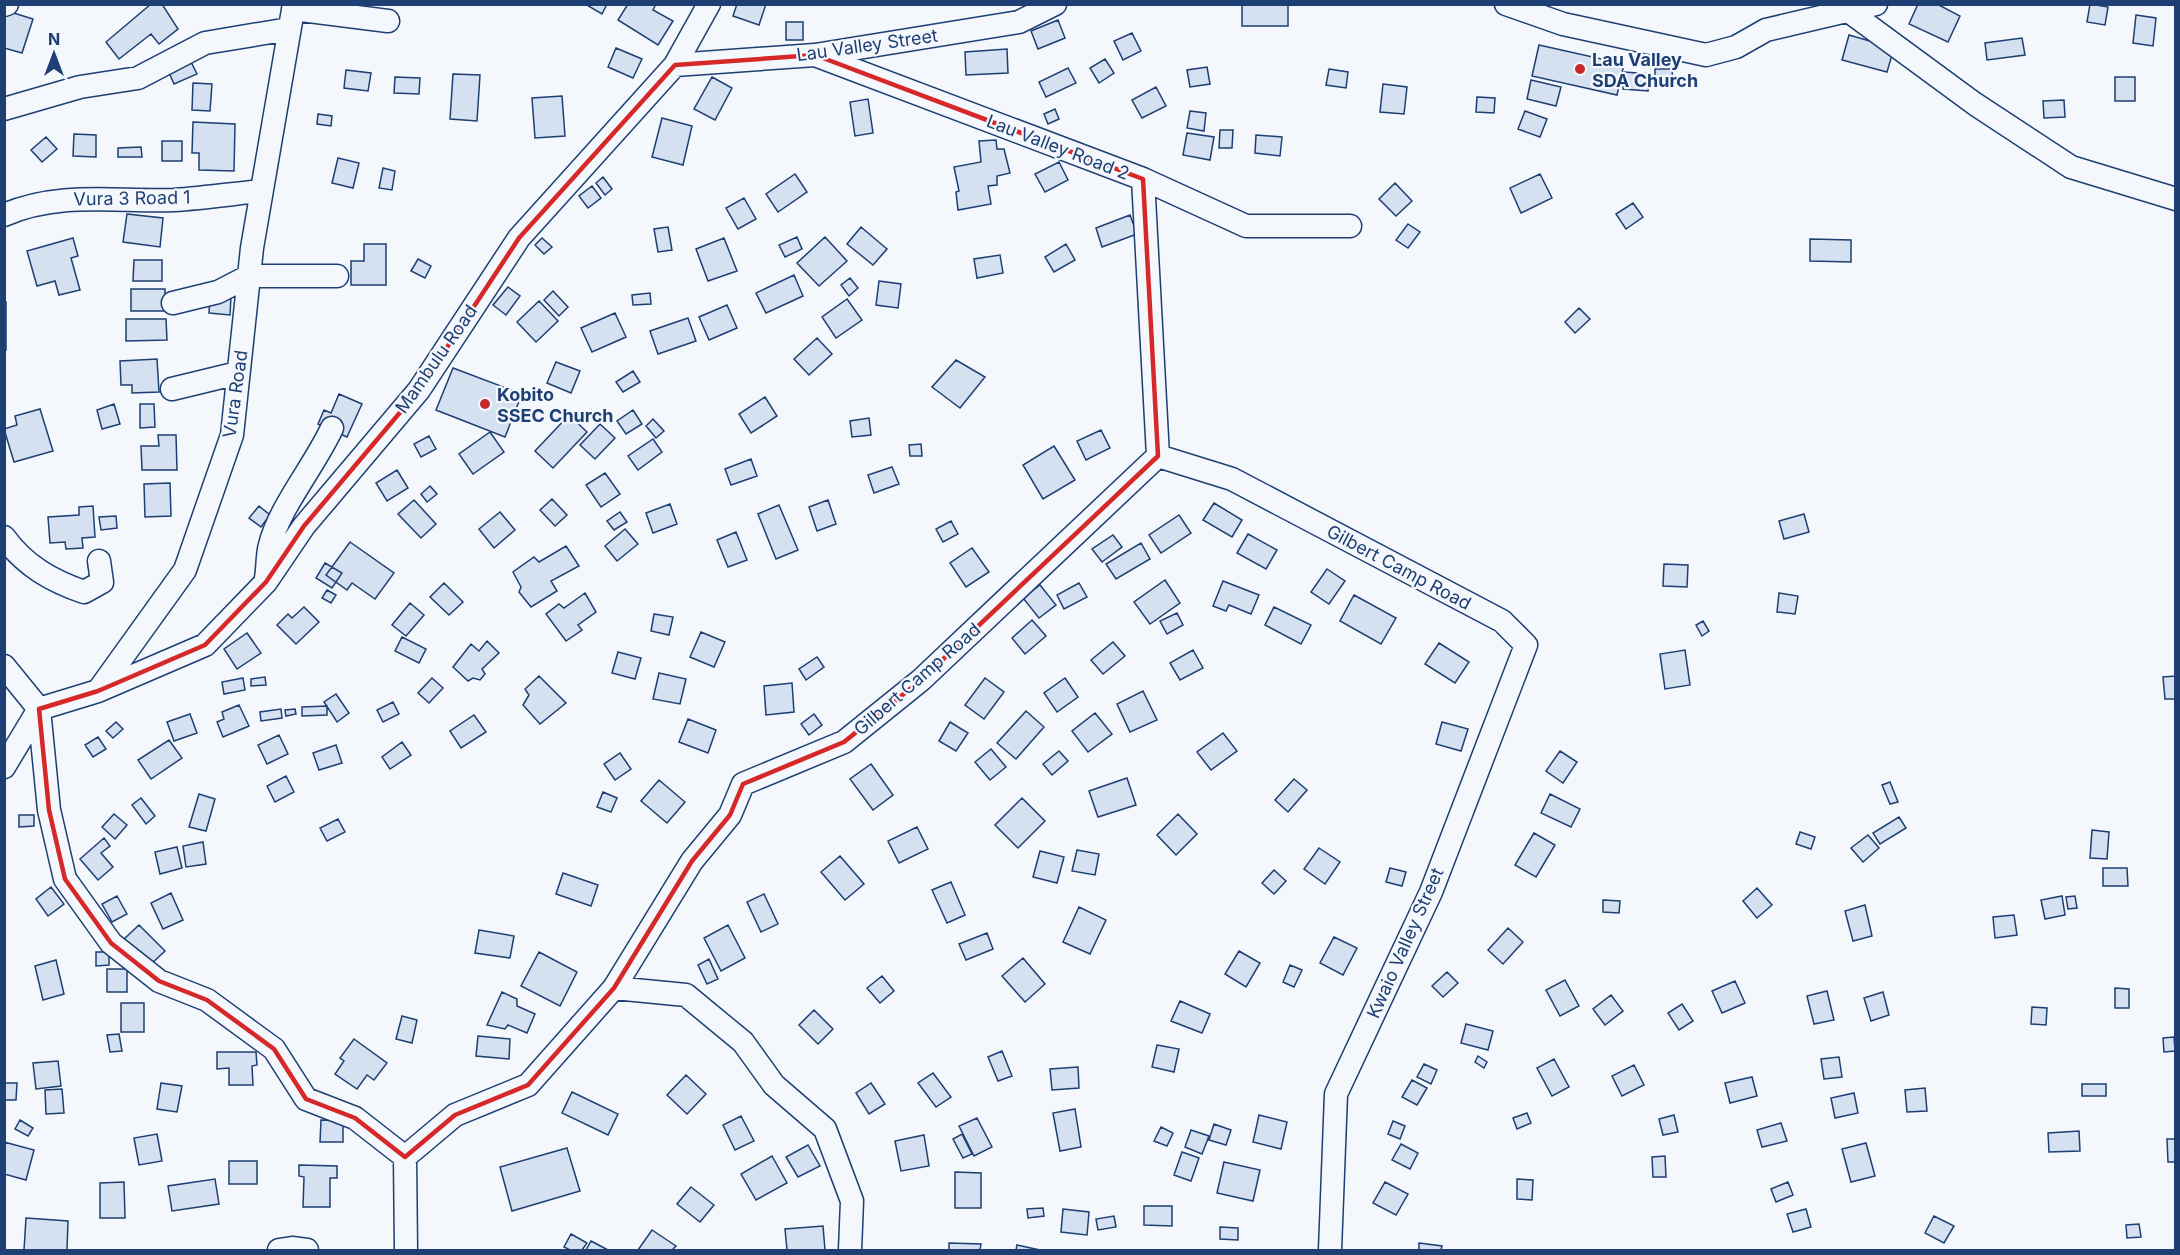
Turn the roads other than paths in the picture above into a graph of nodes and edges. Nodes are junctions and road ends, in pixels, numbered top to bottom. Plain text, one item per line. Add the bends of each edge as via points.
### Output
1 (709, 4) edge
2 (1055, 4) edge
3 (1506, 4) edge
4 (1876, 4) edge
5 (1847, 10) junction
6 (292, 14) edge
7 (1568, 14) edge
8 (388, 21) dead end
9 (815, 55) junction
10 (675, 65) junction
11 (4, 109) edge
12 (1143, 179) junction
13 (261, 191) junction
14 (2175, 199) edge
15 (4, 215) edge
16 (1350, 226) dead end
17 (249, 276) junction
18 (337, 276) dead end
19 (172, 303) dead end
20 (238, 373) junction
21 (172, 389) dead end
22 (332, 428) dead end
23 (1158, 456) junction
24 (4, 537) edge
25 (99, 561) dead end
26 (266, 582) junction
27 (1526, 645) joint
28 (4, 666) edge
29 (98, 691) junction
30 (39, 709) junction
31 (4, 767) edge
32 (614, 988) junction
33 (405, 1157) junction
34 (279, 1251) edge
35 (307, 1251) edge
36 (406, 1251) edge
37 (850, 1251) edge
38 (1330, 1251) edge

1 - 10 street, Mambulu Road
2 - 9 street, Lau Valley Street via 1019,22
3 - 7 street
4 - 5 street
5 - 7 street via 1766,30 1736,47 1706,55
5 - 14 street via 1974,104 2071,167
6 - 8 street
6 - 11 street via 205,43 138,78 80,87
6 - 13 street, Vura Road
9 - 10 street, Lau Valley Street
9 - 12 street, Lau Valley Road 2
10 - 26 street, Mambulu Road via 519,238 419,390 304,526
12 - 16 street via 1246,226
12 - 23 street, Lau Valley Road 2
13 - 15 street, Vura 3 Road 1 via 174,200 60,200 25,206
13 - 17 street, Vura Road
17 - 18 street
17 - 19 street via 218,292
17 - 20 street, Vura Road
20 - 21 street
20 - 29 street, Vura Road via 232,435 185,570
22 - 26 street via 270,544
23 - 27 street, Gilbert Camp Road via 1232,479 1502,621
23 - 32 street, Gilbert Camp Road via 921,681 844,742 743,784 730,815 692,861
24 - 25 street via 52,581 84,592 102,582
26 - 29 street, Mambulu Road via 205,645
27 - 38 street, Kwaio Valley Street via 1431,892 1336,1094
28 - 30 street
29 - 30 street
30 - 31 street
30 - 33 street via 50,810 65,879 111,943 159,981 207,1000 274,1049 306,1099 355,1118
32 - 33 street, Gilbert Camp Road via 528,1085 455,1115
32 - 37 street via 686,995 743,1042 774,1085 825,1129 852,1201
33 - 36 street
34 - 35 street

